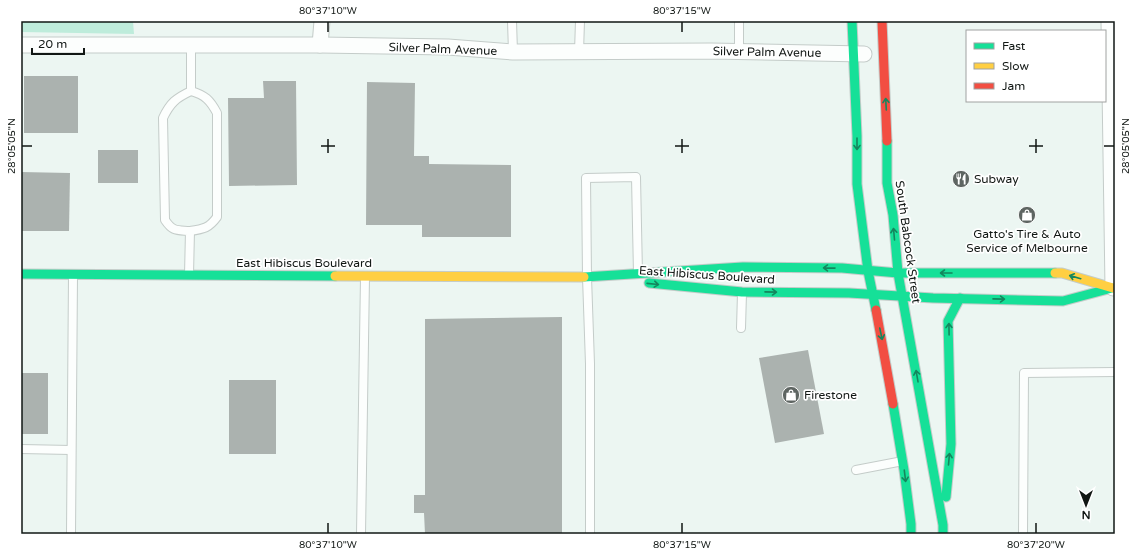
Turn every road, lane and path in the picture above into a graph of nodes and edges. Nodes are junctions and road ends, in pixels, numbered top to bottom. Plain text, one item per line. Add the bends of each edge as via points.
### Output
1 (322, 21) edge
2 (512, 21) edge
3 (580, 21) edge
4 (739, 21) edge
5 (852, 21) edge
6 (882, 21) edge
7 (1109, 21) edge
8 (21, 45) edge
9 (191, 45) junction
10 (320, 45) junction
11 (512, 52) junction
12 (579, 52) junction
13 (739, 52) junction
14 (859, 53) junction
15 (191, 91) junction
16 (1113, 155) edge
17 (190, 231) junction
18 (868, 271) junction
19 (898, 273) junction
20 (21, 274) edge
21 (72, 274) junction
22 (638, 274) junction
23 (189, 275) junction
24 (365, 276) junction
25 (587, 277) junction
26 (1114, 288) edge
27 (742, 292) junction
28 (874, 295) junction
29 (903, 297) junction
30 (960, 298) junction
31 (741, 328) dead end
32 (1115, 372) edge
33 (21, 450) edge
34 (71, 450) junction
35 (903, 461) junction
36 (856, 470) dead end
37 (943, 530) edge
38 (71, 534) edge
39 (361, 534) edge
40 (590, 534) edge
41 (911, 534) edge
42 (1023, 534) edge

1 - 10 street
2 - 11 lane
3 - 12 lane
4 - 13 lane
5 - 14 street
19 -> 6 street, South Babcock Street via 893,215 887,183
7 - 16 street
8 - 9 street, Silver Palm Avenue
9 - 10 street, Silver Palm Avenue
9 - 15 lane
10 - 11 street, Silver Palm Avenue via 448,47
11 - 12 street, Silver Palm Avenue
12 - 13 street, Silver Palm Avenue
13 - 14 street, Silver Palm Avenue
14 -> 18 street via 858,184
15 - 17 lane via 177,98 163,118 165,220 175,230
15 - 17 lane via 202,94 212,103 217,113 217,217 211,225 202,230
16 - 26 street
17 - 23 lane
18 - 19 street, East Hibiscus Boulevard
18 -> 22 street, East Hibiscus Boulevard via 842,268 743,267
18 - 28 street
26 -> 19 street, East Hibiscus Boulevard via 1062,274
19 - 29 street, South Babcock Street
20 - 21 street, East Hibiscus Boulevard
21 - 23 street, East Hibiscus Boulevard
21 - 34 lane
22 - 25 street, East Hibiscus Boulevard
22 - 25 lane via 636,178 586,178
23 - 24 street, East Hibiscus Boulevard
24 - 25 street, East Hibiscus Boulevard
24 - 39 lane
25 -> 27 street, East Hibiscus Boulevard
25 - 40 lane
30 -> 26 street, East Hibiscus Boulevard via 1063,301
27 -> 28 street, East Hibiscus Boulevard
27 - 31 lane
28 - 29 street, East Hibiscus Boulevard
28 -> 35 street
29 - 30 street, East Hibiscus Boulevard
37 -> 29 street, South Babcock Street
37 -> 30 street via 950,444 948,321
32 - 42 lane via 1024,373
33 - 34 lane
34 - 38 lane
35 - 36 lane
35 -> 41 street

